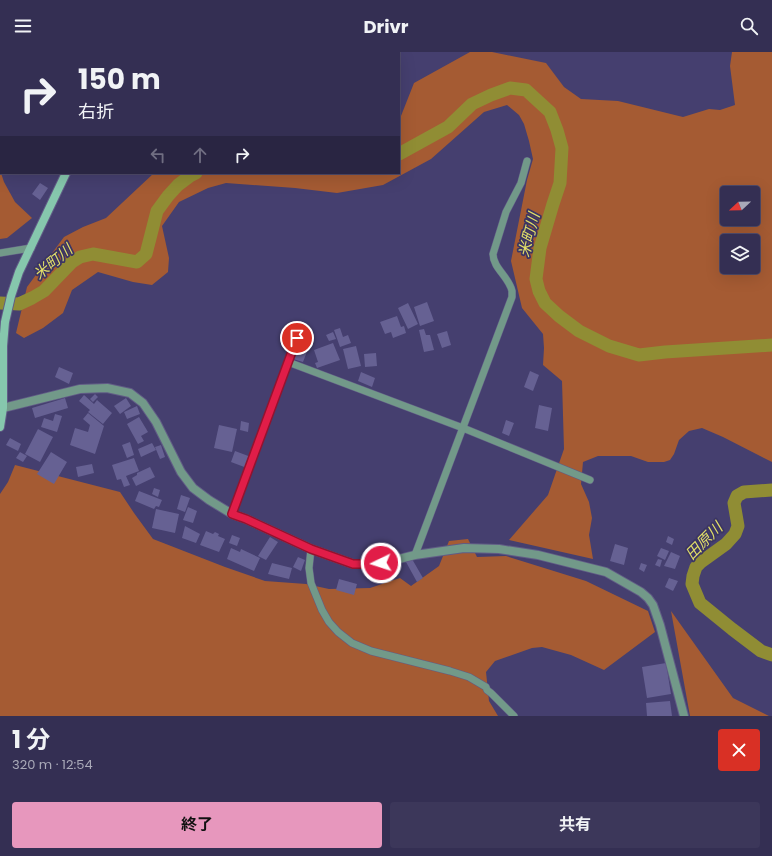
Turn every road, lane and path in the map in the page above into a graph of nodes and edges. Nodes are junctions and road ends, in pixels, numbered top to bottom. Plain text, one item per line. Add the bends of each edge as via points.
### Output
1 (527, 161) dead end
2 (66, 174) edge
3 (31, 248) junction
4 (0, 252) edge
5 (302, 326) dead end
6 (288, 362) junction
7 (2, 407) edge
8 (0, 427) edge
9 (462, 428) junction
10 (590, 480) dead end
11 (232, 514) junction
12 (311, 549) junction
13 (415, 555) junction
14 (514, 716) edge
15 (684, 716) edge

1 - 9 street via 521,183 506,212 493,254 510,286 512,297
2 - 3 main road
3 - 4 street
3 - 7 main road via 19,272 5,322
5 - 6 street
6 - 9 street
6 - 11 street
7 - 8 main road
7 - 11 street via 80,389 107,388 130,393 143,403 156,422 181,472 193,488
9 - 10 street
9 - 13 street
11 - 12 street
12 - 13 street via 353,564 391,561
12 - 14 street via 311,583 322,610 338,632 352,643 371,652 469,677 486,687
13 - 15 street via 464,548 500,549 538,555 606,572 641,592 653,606 660,626

